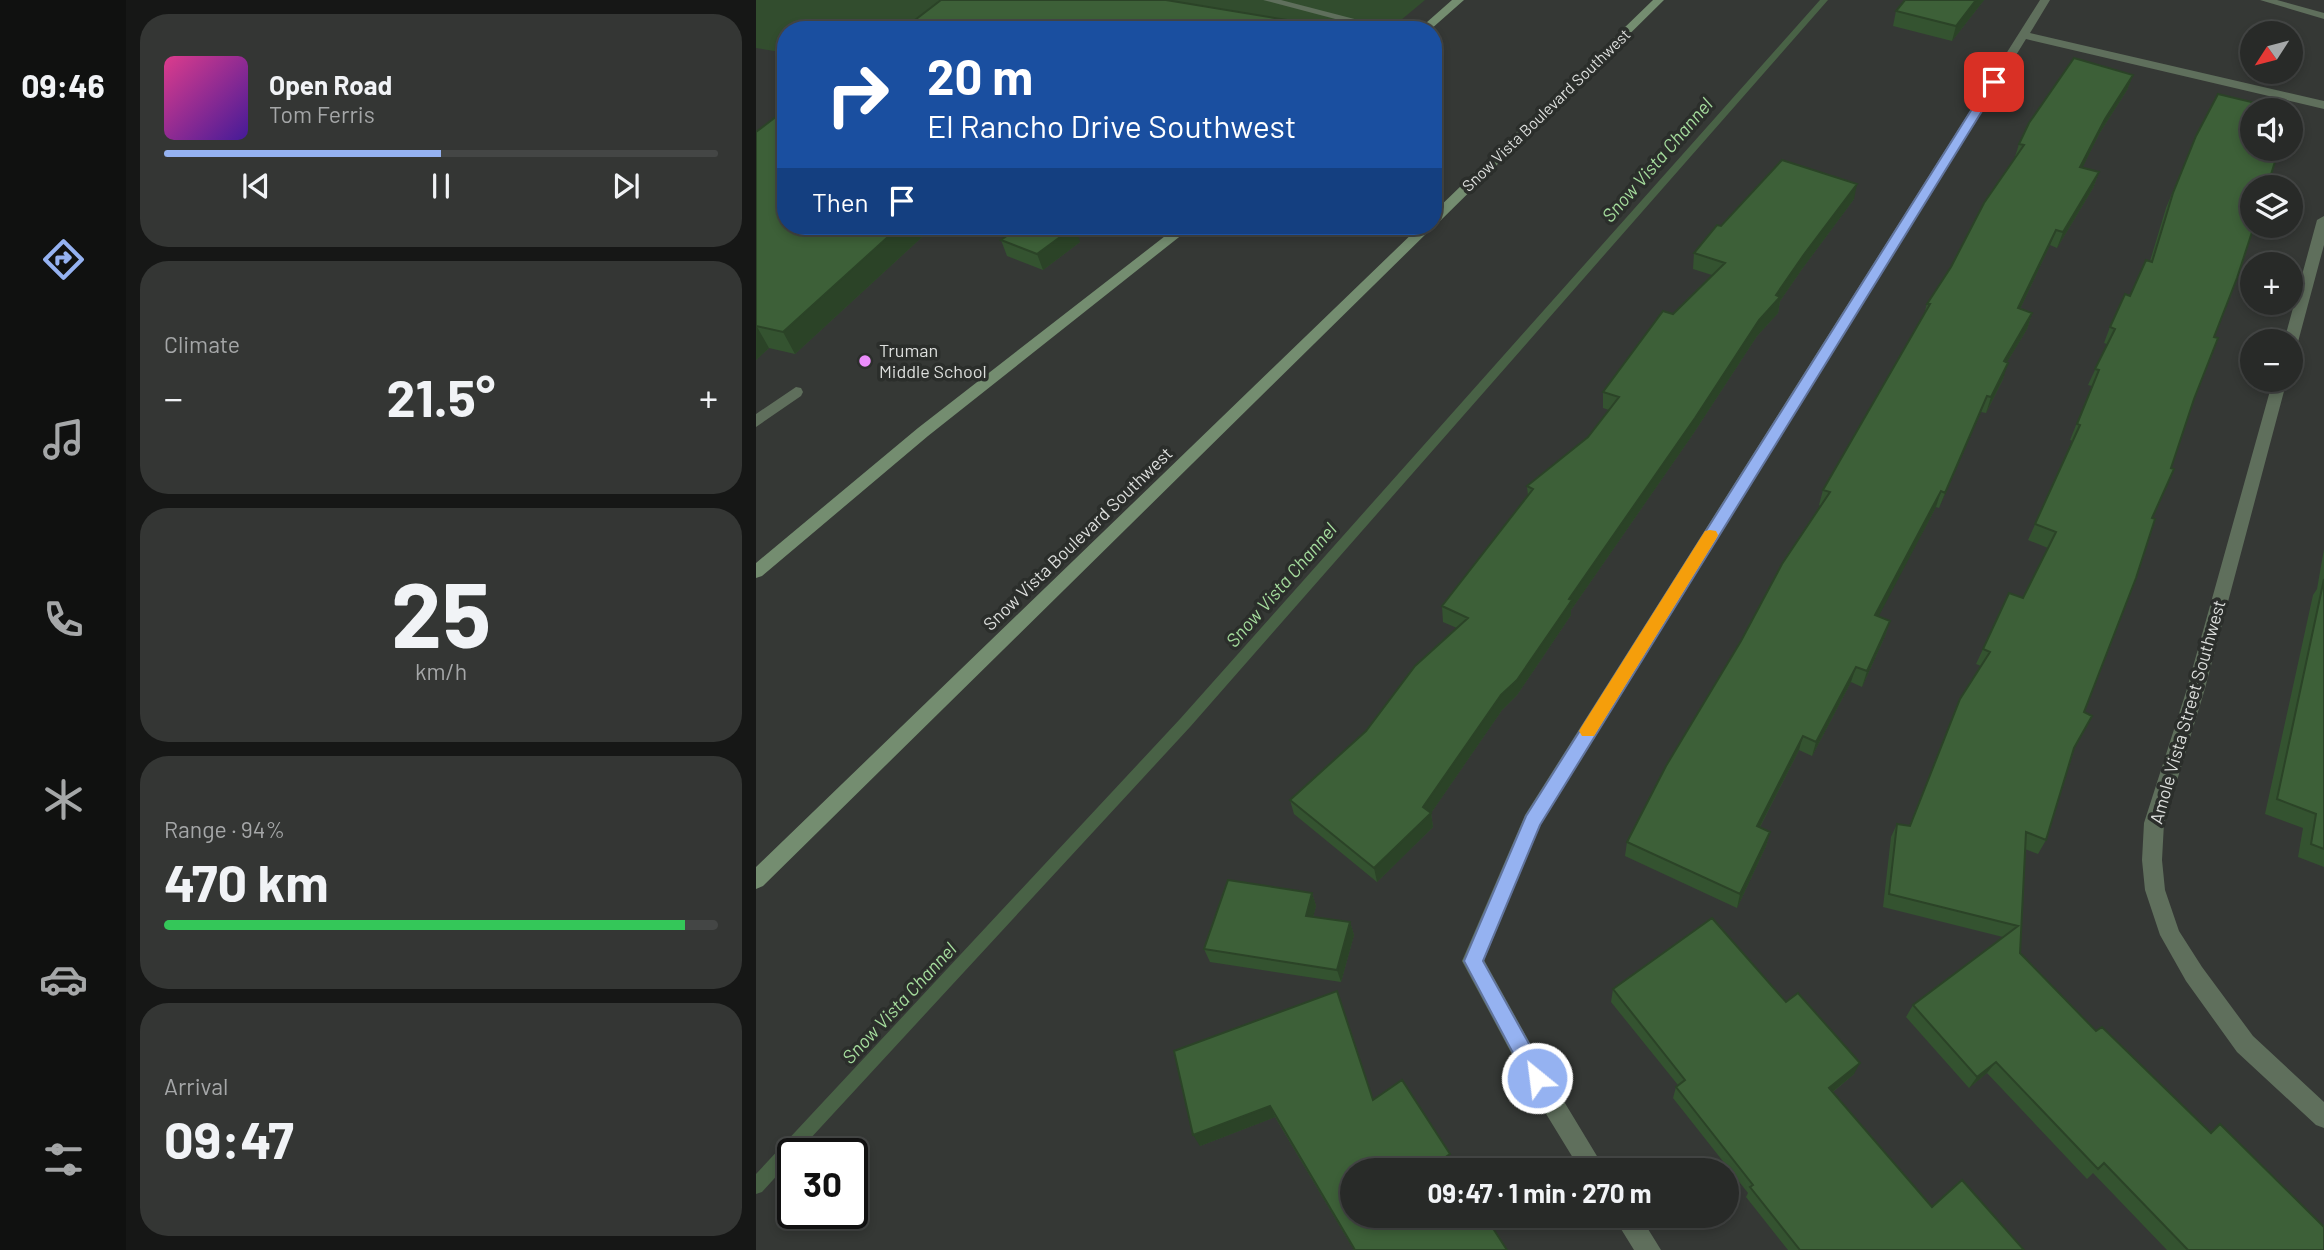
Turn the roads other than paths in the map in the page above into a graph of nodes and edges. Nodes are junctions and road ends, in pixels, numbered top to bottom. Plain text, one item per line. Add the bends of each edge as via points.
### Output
1 (1268, 0) edge
2 (1459, 0) edge
3 (1659, 0) edge
4 (2045, 0) edge
5 (2265, 0) edge
6 (2324, 16) edge
7 (1355, 21) edge
8 (1434, 21) edge
9 (2024, 36) junction
10 (2324, 105) edge
11 (1442, 211) edge
12 (2324, 220) edge
13 (1175, 235) edge
14 (1418, 235) edge
15 (2295, 329) edge
16 (796, 392) dead end
17 (2277, 392) edge
18 (756, 422) edge
19 (756, 572) edge
20 (756, 880) edge
21 (2324, 1117) edge
22 (1586, 1158) edge
23 (1634, 1228) edge
24 (1650, 1250) edge

1 - 7 street
2 - 8 main road
3 - 11 main road, Snow Vista Boulevard Southwest
4 - 9 street
5 - 6 street
9 - 10 street
9 - 22 street via 1532,821 1473,961
12 - 15 street
13 - 19 main road via 923,432
14 - 20 main road, Snow Vista Boulevard Southwest
16 - 18 street
17 - 21 street, Amole Vista Street Southwest via 2195,692 2154,823 2152,860 2155,890 2170,935 2194,975 2245,1044
23 - 24 street

